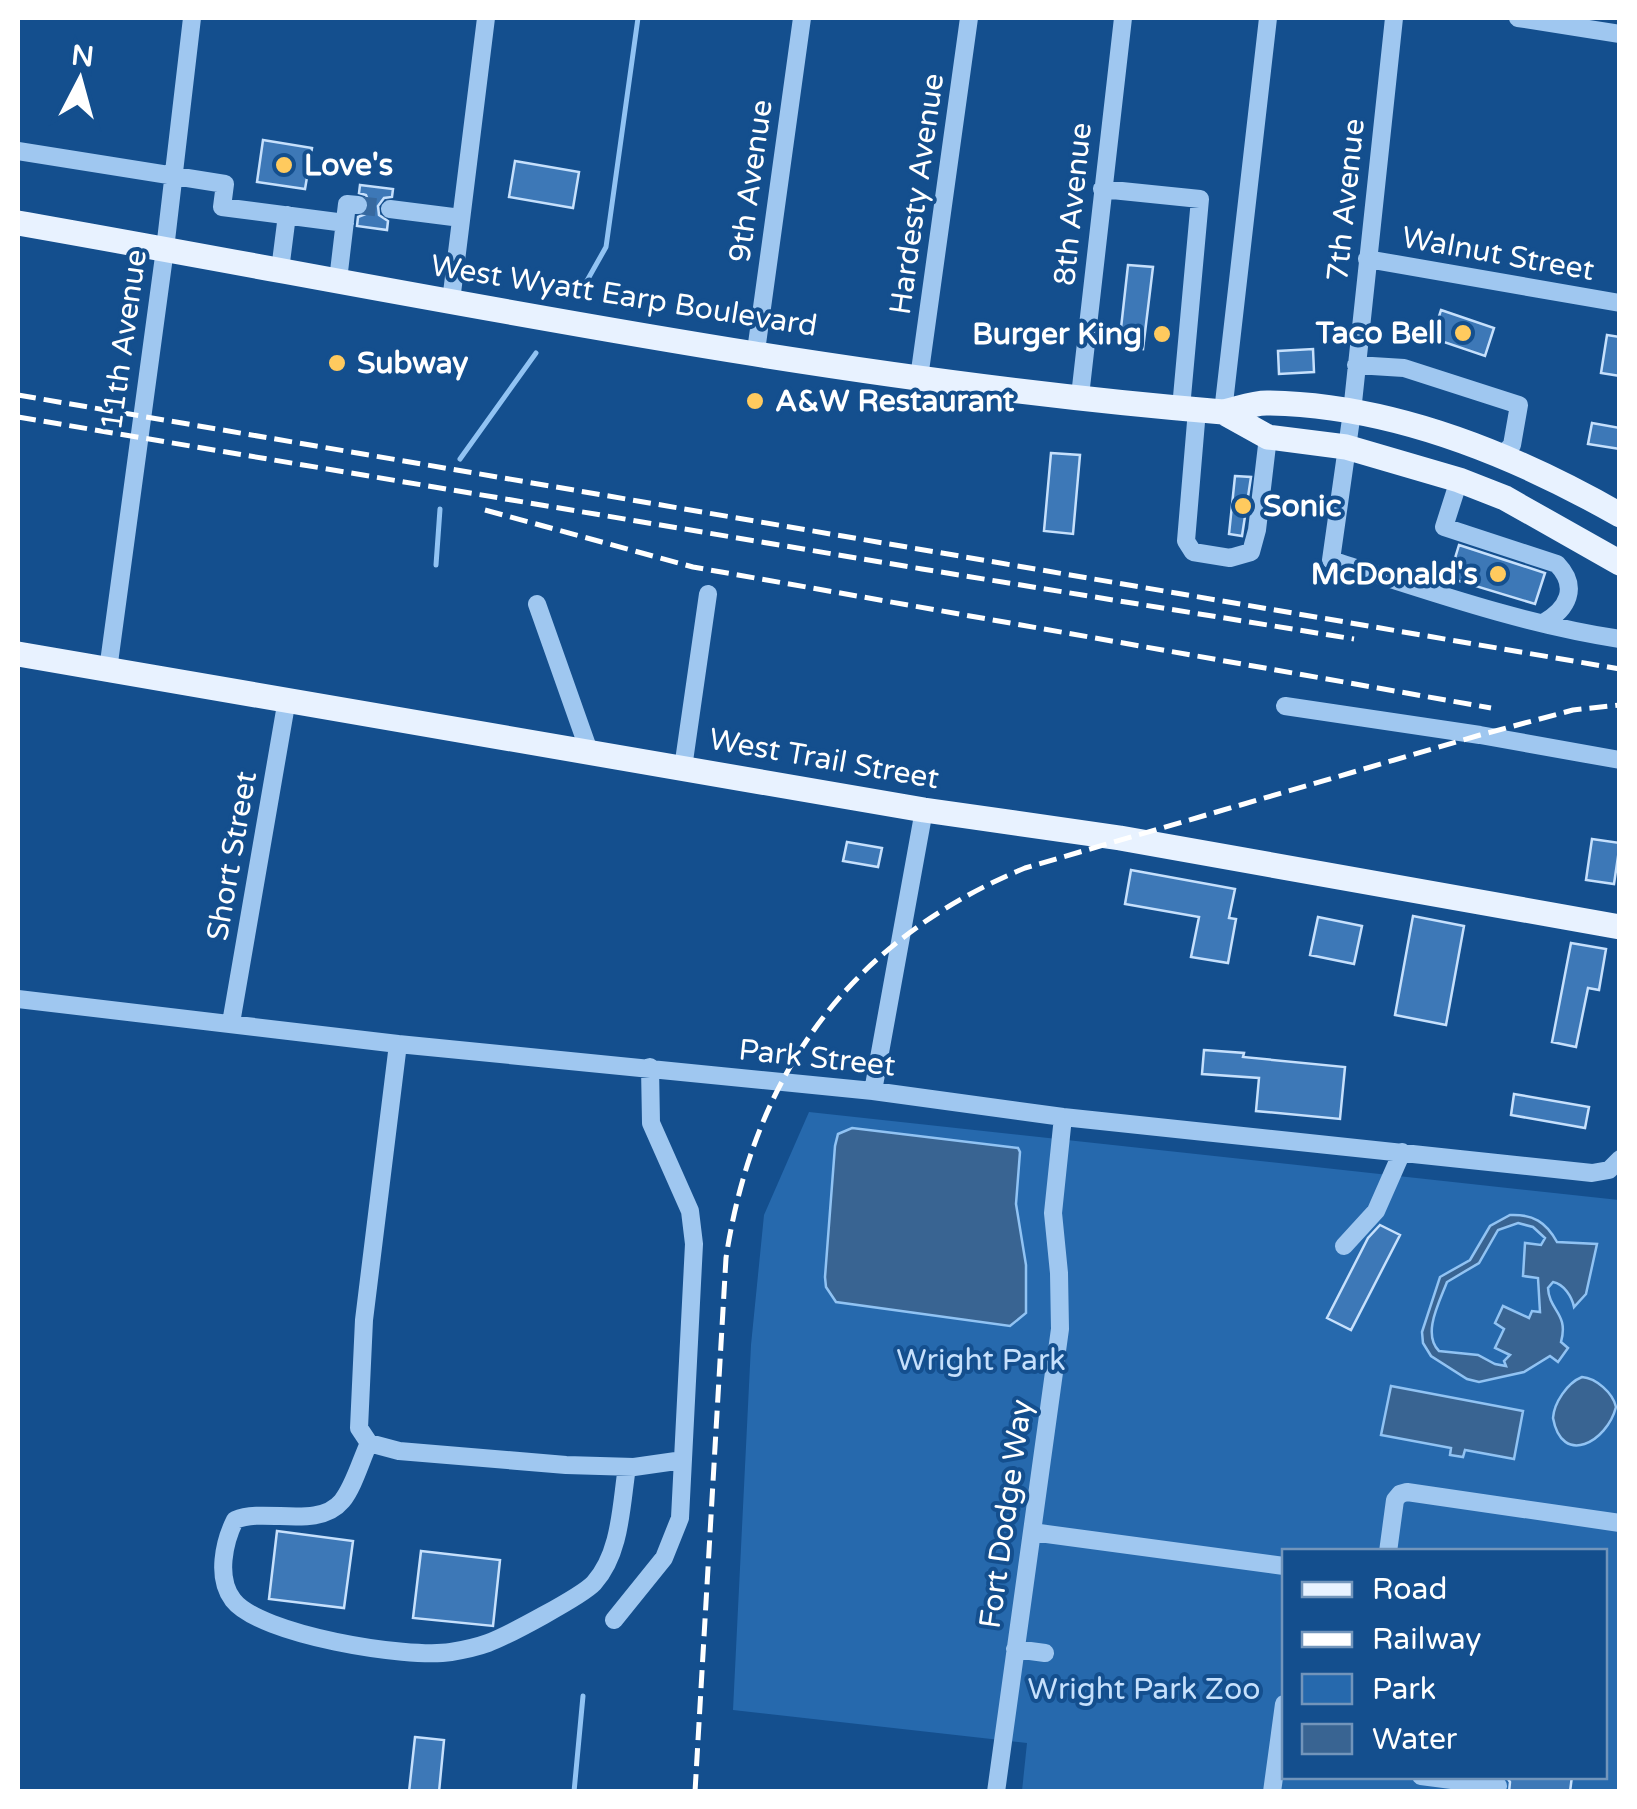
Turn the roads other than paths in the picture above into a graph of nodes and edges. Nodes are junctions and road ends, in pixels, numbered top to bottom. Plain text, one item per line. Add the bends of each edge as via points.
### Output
1 (192, 18) edge
2 (486, 18) edge
3 (802, 18) edge
4 (969, 18) edge
5 (1122, 18) edge
6 (1268, 18) edge
7 (1394, 18) edge
8 (1518, 18) edge
9 (1620, 34) edge
10 (18, 151) edge
11 (174, 178) junction
12 (1102, 189) junction
13 (358, 205) dead end
14 (390, 209) tunnel mouth
15 (287, 215) junction
16 (461, 218) junction
17 (18, 223) edge
18 (345, 223) junction
19 (165, 249) junction
20 (1367, 259) junction
21 (280, 270) junction
22 (338, 280) junction
23 (450, 301) junction
24 (1620, 303) edge
25 (756, 351) junction
26 (1356, 366) junction
27 (919, 378) junction
28 (1080, 396) junction
29 (1189, 409) junction
30 (1224, 412) junction
31 (1352, 412) junction
32 (1268, 437) junction
33 (1346, 447) junction
34 (1500, 456) junction
35 (1459, 480) junction
36 (1620, 515) edge
37 (1620, 563) edge
38 (708, 594) dead end
39 (537, 604) dead end
40 (1543, 623) junction
41 (1620, 639) edge
42 (18, 654) edge
43 (108, 670) junction
44 (287, 699) junction
45 (1286, 706) dead end
46 (588, 751) junction
47 (1620, 760) edge
48 (683, 768) junction
49 (924, 810) junction
50 (1620, 927) edge
51 (18, 999) edge
52 (231, 1023) junction
53 (398, 1044) junction
54 (650, 1067) junction
55 (874, 1090) junction
56 (1064, 1116) junction
57 (1402, 1152) junction
58 (1614, 1164) edge
59 (1344, 1246) dead end
60 (369, 1442) junction
61 (683, 1460) junction
62 (626, 1467) junction
63 (1620, 1523) edge
64 (1032, 1532) junction
65 (1388, 1549) edge
66 (1282, 1566) edge
67 (614, 1620) dead end
68 (1015, 1649) junction
69 (1045, 1653) dead end
70 (1282, 1719) edge
71 (1444, 1779) edge
72 (1498, 1786) dead end
73 (996, 1792) edge
74 (1272, 1792) edge

1 - 11 street, 11th Avenue
2 - 16 street
3 - 25 street, 9th Avenue
4 - 27 street, Hardesty Avenue
5 - 12 street, 8th Avenue
6 - 30 street
7 - 20 street, 7th Avenue
8 - 9 street
10 - 11 street
11 - 15 street via 225,184 222,208
11 - 19 street, 11th Avenue
12 - 28 street, 8th Avenue
12 - 29 street via 1200,199
13 - 18 street via 347,204
14 - 16 street
15 - 18 street
15 - 21 street
16 - 23 street
17 - 19 main road, West Wyatt Earp Boulevard
18 - 22 street
19 - 21 main road, West Wyatt Earp Boulevard
19 - 43 street, 11th Avenue
20 - 24 street, Walnut Street
20 - 26 street, 7th Avenue
21 - 22 main road, West Wyatt Earp Boulevard
22 - 23 main road, West Wyatt Earp Boulevard
23 - 25 main road, West Wyatt Earp Boulevard
25 - 27 main road, West Wyatt Earp Boulevard
26 - 31 street, 7th Avenue
26 - 34 street via 1404,368 1519,405 1512,445
27 - 28 main road, West Wyatt Earp Boulevard
28 - 29 main road, West Wyatt Earp Boulevard
29 - 30 main road, West Wyatt Earp Boulevard
29 - 32 street via 1186,540 1194,552 1230,558 1250,552
30 - 31 main road, West Wyatt Earp Boulevard via 1265,402
30 - 32 main road, West Wyatt Earp Boulevard
31 - 33 street, 7th Avenue
31 - 34 main road, West Wyatt Earp Boulevard
32 - 33 main road, West Wyatt Earp Boulevard
33 - 35 main road, West Wyatt Earp Boulevard
33 - 40 street, 7th Avenue via 1331,560
34 - 36 main road, West Wyatt Earp Boulevard
35 - 37 main road, West Wyatt Earp Boulevard via 1506,498
35 - 40 street via 1444,527 1557,564 1567,574 1568,602
38 - 48 street
39 - 46 street
40 - 41 street
42 - 43 main road, West Trail Street
43 - 44 main road, West Trail Street
44 - 46 main road, West Trail Street
44 - 52 street, Short Street
45 - 47 street
46 - 48 main road, West Trail Street
48 - 49 main road, West Trail Street
49 - 50 main road, West Trail Street
49 - 55 street
51 - 52 street, Park Street
52 - 53 street, Park Street
53 - 54 street, Park Street
53 - 60 street via 364,1320 359,1428
54 - 55 street, Park Street
54 - 61 street via 652,1123 690,1211 694,1244
55 - 56 street, Park Street
56 - 57 street, Park Street
56 - 64 street, Fort Dodge Way via 1053,1212 1060,1329
57 - 58 street, Park Street via 1592,1173
57 - 59 street via 1376,1211
60 - 62 street via 399,1451
60 - 62 street via 334,1508 235,1520 223,1562 229,1596 244,1612 336,1642 390,1651 447,1652 489,1643 593,1584 613,1553
61 - 62 street
61 - 67 street via 680,1518 664,1558
63 - 65 street via 1407,1492 1396,1500
64 - 66 street
64 - 68 street, Fort Dodge Way
68 - 69 street
68 - 73 street, Fort Dodge Way
70 - 74 street
71 - 72 street

